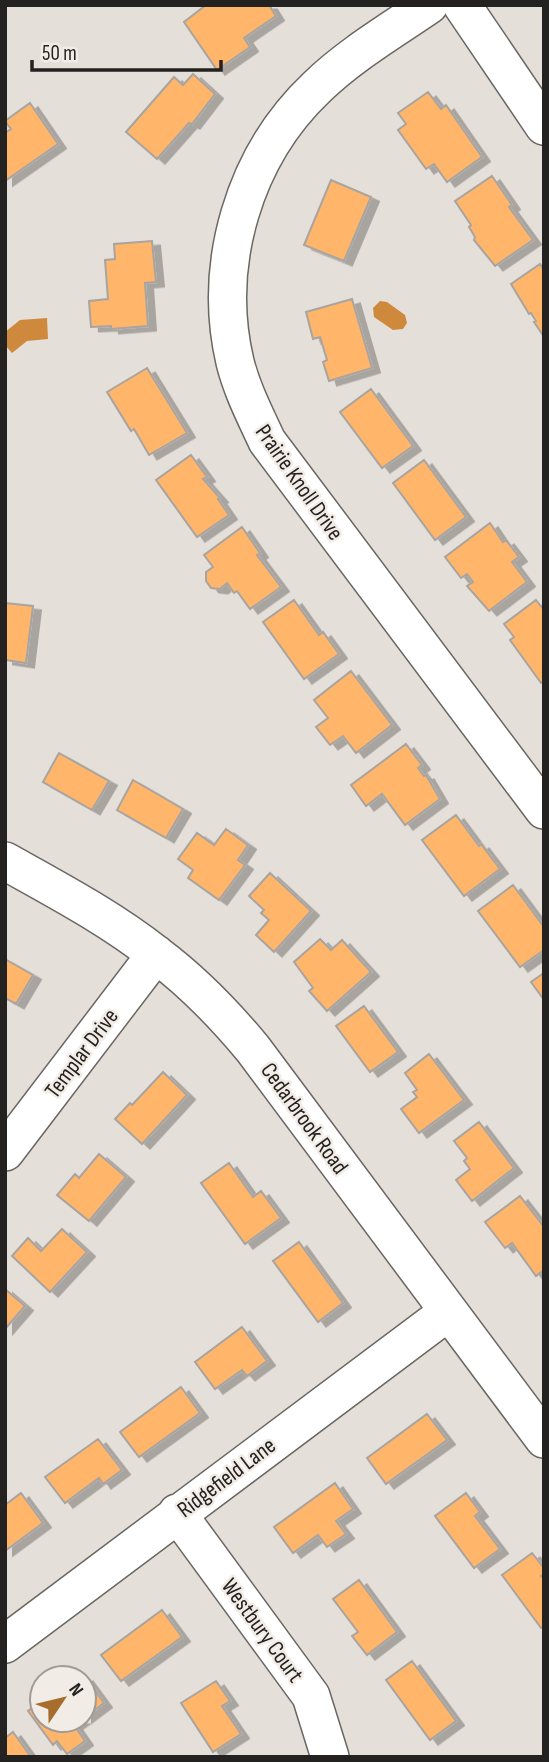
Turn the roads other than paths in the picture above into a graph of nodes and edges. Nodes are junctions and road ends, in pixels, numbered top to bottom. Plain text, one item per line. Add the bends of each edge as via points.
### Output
1 (429, 5) edge
2 (462, 5) edge
3 (544, 126) edge
4 (544, 810) edge
5 (5, 861) edge
6 (156, 954) junction
7 (5, 1152) edge
8 (448, 1312) junction
9 (544, 1439) edge
10 (177, 1513) junction
11 (5, 1644) edge
12 (330, 1757) edge

1 - 4 street, Prairie Knoll Drive via 315,88 265,153 232,245 229,329 247,400 267,441
2 - 3 street
5 - 6 street, Cedarbrook Road via 90,909
6 - 7 street, Templar Drive
6 - 8 street, Cedarbrook Road via 229,1019
8 - 9 street, Cedarbrook Road
8 - 10 street, Ridgefield Lane
10 - 11 street, Ridgefield Lane
10 - 12 street, Westbury Court via 311,1696

